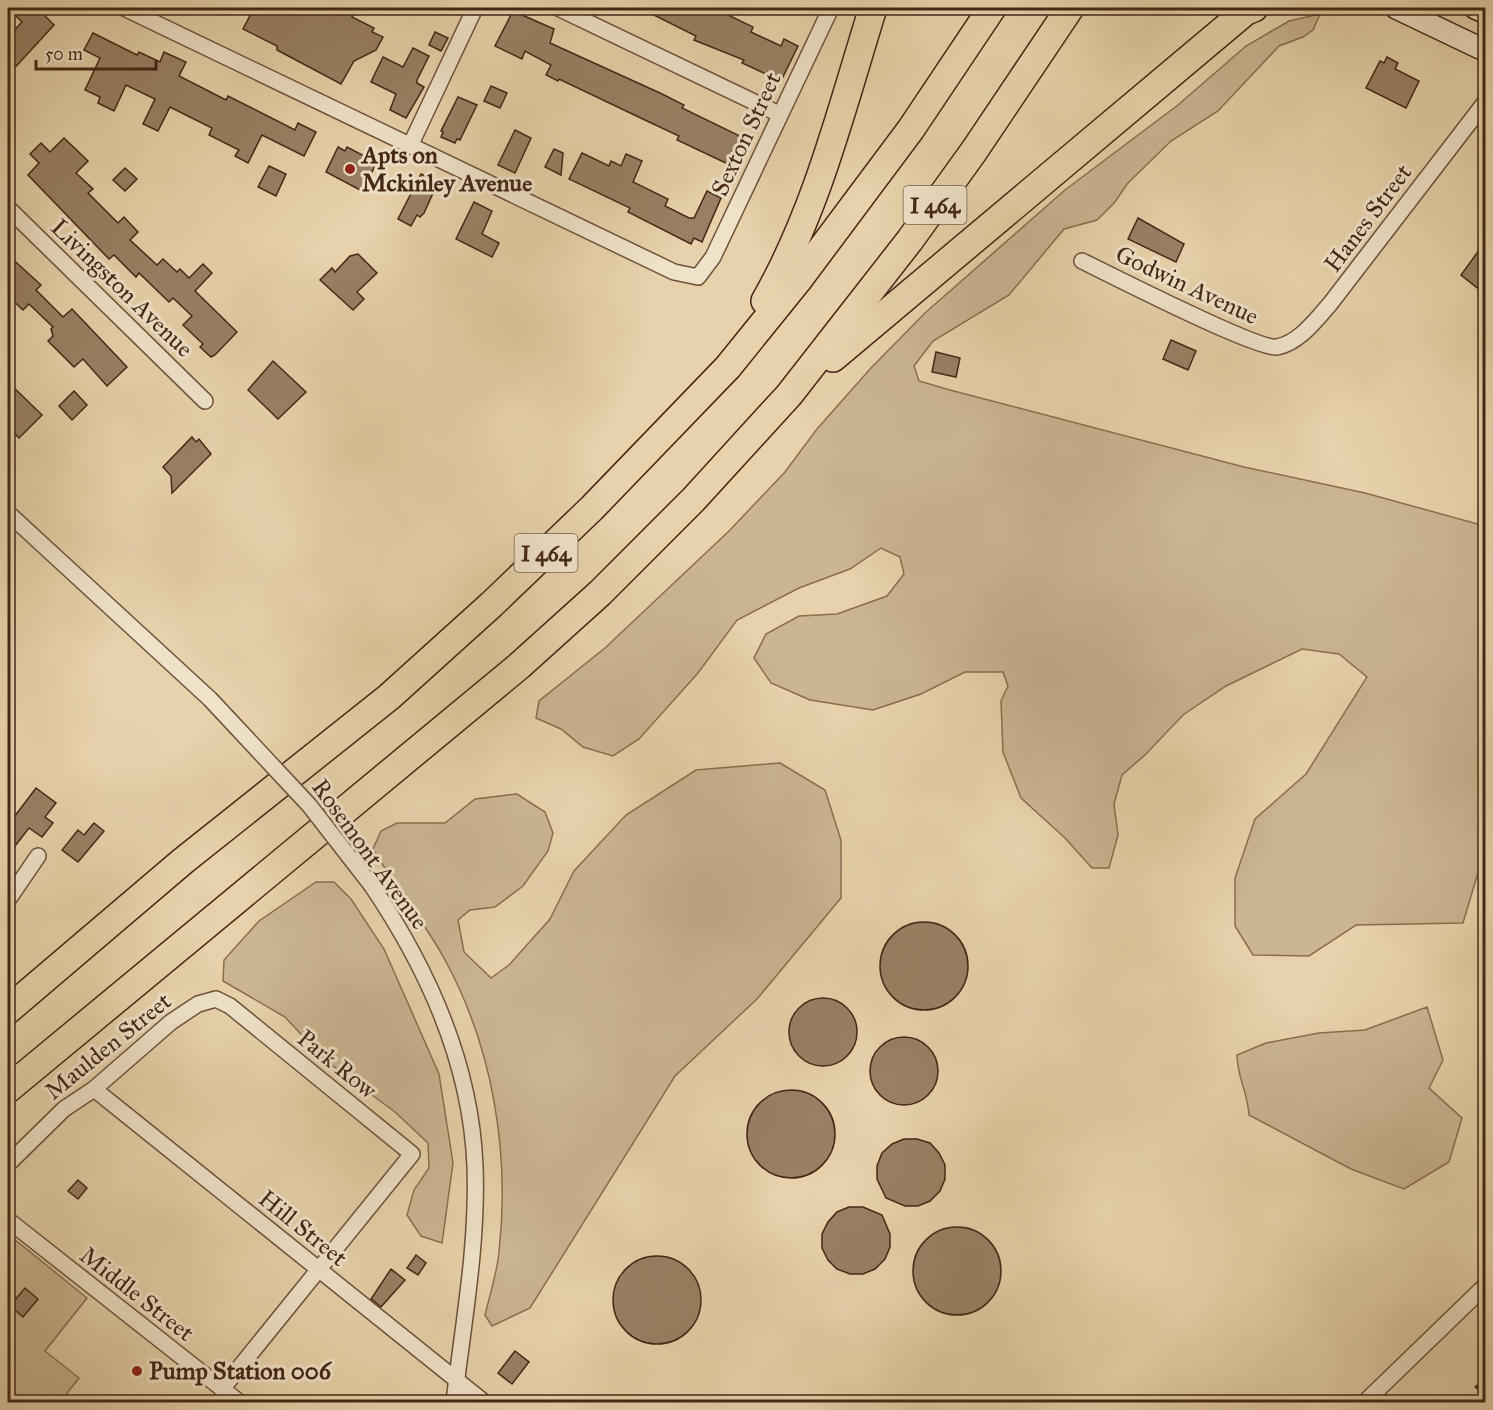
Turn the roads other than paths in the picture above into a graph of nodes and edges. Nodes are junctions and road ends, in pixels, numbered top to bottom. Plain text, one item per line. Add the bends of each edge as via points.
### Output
1 (124, 8) edge
2 (475, 8) edge
3 (558, 8) edge
4 (831, 8) edge
5 (873, 8) edge
6 (992, 8) edge
7 (1070, 8) edge
8 (1396, 8) edge
9 (1475, 8) edge
10 (1249, 9) edge
11 (1485, 13) edge
12 (1485, 51) edge
13 (1485, 101) edge
14 (779, 114) junction
15 (410, 146) junction
16 (8, 208) edge
17 (1082, 261) dead end
18 (1274, 348) joint
19 (714, 381) junction
20 (789, 395) junction
21 (205, 401) dead end
22 (8, 513) edge
23 (38, 856) dead end
24 (8, 900) edge
25 (216, 999) joint
26 (8, 1010) edge
27 (8, 1089) edge
28 (94, 1089) junction
29 (8, 1164) edge
30 (8, 1220) edge
31 (320, 1270) junction
32 (1485, 1285) edge
33 (457, 1381) junction
34 (222, 1389) junction
35 (239, 1402) edge
36 (454, 1402) edge
37 (484, 1402) edge
38 (1365, 1402) edge

1 - 15 street
2 - 15 street
3 - 14 street
4 - 14 street, Sexton Street
5 - 19 highway via 812,202 792,251
6 - 19 highway, I 464 via 911,129 834,233
7 - 20 highway, I 464 via 910,240
8 - 12 street
9 - 11 street
10 - 20 highway
13 - 18 street, Hanes Street via 1312,326
14 - 15 street, Sexton Street via 713,257 698,277 674,272
16 - 21 street, Livingston Avenue
17 - 18 street, Godwin Avenue
19 - 26 highway, I 464 via 550,548 389,697 183,861
20 - 27 highway, I 464 via 693,500 563,628
22 - 33 street, Rosemont Avenue, bridge via 210,699 309,805 372,886 416,955 457,1060 475,1167 472,1244
23 - 24 street
25 - 28 street, Maulden Street via 198,1004 171,1022
25 - 31 street, Park Row via 230,1006 412,1154
28 - 29 street, Maulden Street via 64,1109
28 - 31 street, Hill Street
30 - 34 street, Middle Street
31 - 33 street, Hill Street
31 - 34 street
32 - 38 street
33 - 36 street, Rosemont Avenue
33 - 37 street, Hill Street
34 - 35 street, Middle Street

